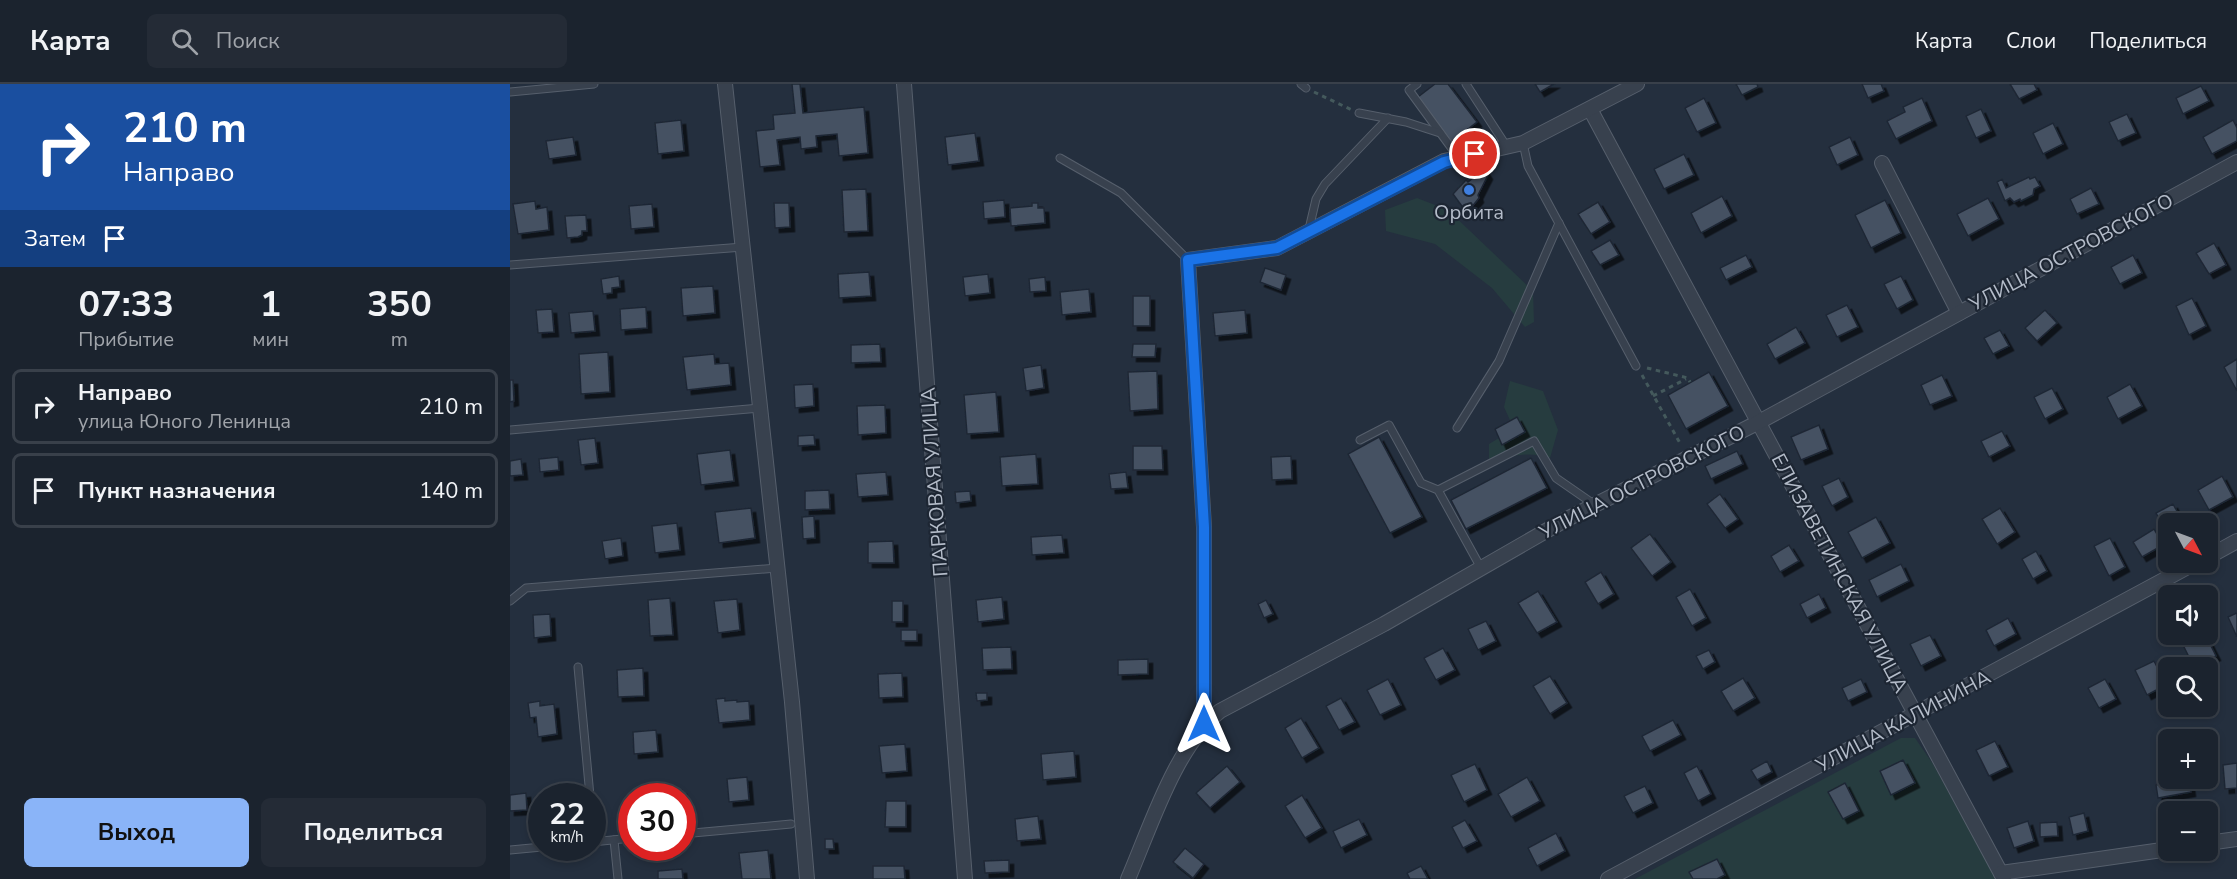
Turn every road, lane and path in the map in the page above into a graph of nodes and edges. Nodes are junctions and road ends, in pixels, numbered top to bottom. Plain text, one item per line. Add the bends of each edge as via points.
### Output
1 (594, 84) edge
2 (725, 84) edge
3 (904, 84) edge
4 (1417, 84) edge
5 (1466, 84) edge
6 (1637, 84) edge
7 (1304, 86) edge
8 (510, 92) edge
9 (1590, 109) junction
10 (1359, 113) joint
11 (1388, 118) junction
12 (1440, 133) junction
13 (1523, 143) junction
14 (1507, 147) junction
15 (1060, 158) dead end
16 (1458, 158) junction
17 (2237, 162) edge
18 (1882, 163) dead end
19 (1560, 223) junction
20 (1308, 232) junction
21 (743, 247) junction
22 (1188, 260) junction
23 (510, 265) edge
24 (1959, 312) junction
25 (1636, 366) junction
26 (1688, 378) junction
27 (1690, 382) dead end
28 (1653, 396) junction
29 (760, 408) junction
30 (1759, 422) junction
31 (1457, 428) dead end
32 (510, 430) edge
33 (1360, 440) dead end
34 (1688, 458) junction
35 (1437, 490) junction
36 (1595, 505) junction
37 (2237, 541) edge
38 (2218, 551) edge
39 (777, 568) junction
40 (1481, 568) junction
41 (2177, 573) edge
42 (510, 601) edge
43 (578, 667) dead end
44 (1916, 714) junction
45 (1204, 724) junction
46 (589, 783) edge
47 (791, 824) dead end
48 (696, 833) edge
49 (2237, 839) edge
50 (614, 840) junction
51 (618, 840) edge
52 (606, 841) edge
53 (2218, 842) edge
54 (528, 848) edge
55 (510, 850) edge
56 (2158, 851) edge
57 (2002, 876) edge
58 (618, 879) edge
59 (807, 879) edge
60 (965, 879) edge
61 (1128, 879) edge
62 (1608, 879) edge

1 - 8 lane
2 - 21 street
3 - 60 street, ПАРКОВАЯ УЛИЦА
4 - 12 lane via 1409,90
5 - 14 lane
6 - 9 street
7 - 10 path
9 - 13 street
9 - 30 street, ЕЛИЗАВЕТИНСКАЯ УЛИЦА
10 - 11 lane
11 - 12 lane
11 - 20 lane via 1325,184 1316,199
12 - 16 lane
13 - 14 street
13 - 19 lane via 1528,166
14 - 16 street
15 - 22 lane via 1122,193
16 - 20 street
17 - 24 street, УЛИЦА ОСТРОВСКОГО
18 - 24 street
19 - 25 lane
19 - 31 lane via 1499,361
20 - 22 street via 1277,248
21 - 23 lane
21 - 29 street
22 - 45 street via 1204,527
24 - 30 street, УЛИЦА ОСТРОВСКОГО
25 - 26 path
25 - 28 path
26 - 27 path
26 - 28 path
28 - 34 path
29 - 32 lane
29 - 39 street
30 - 34 street, УЛИЦА ОСТРОВСКОГО
30 - 44 street, ЕЛИЗАВЕТИНСКАЯ УЛИЦА
33 - 35 lane via 1389,425 1421,483
34 - 36 street, УЛИЦА ОСТРОВСКОГО
35 - 36 lane via 1534,441 1556,478
35 - 40 lane
36 - 40 street, УЛИЦА ОСТРОВСКОГО
37 - 38 street
39 - 42 lane via 526,588
39 - 59 street
40 - 45 street, УЛИЦА ОСТРОВСКОГО via 1384,624 1236,700
41 - 44 street, УЛИЦА КАЛИНИНА
43 - 46 lane
44 - 57 street, ЕЛИЗАВЕТИНСКАЯ УЛИЦА
44 - 62 street, УЛИЦА КАЛИНИНА
45 - 61 street, УЛИЦА ОСТРОВСКОГО via 1183,755
47 - 48 lane
49 - 53 street
50 - 51 lane
50 - 52 lane
50 - 58 lane
54 - 55 lane
56 - 57 street

